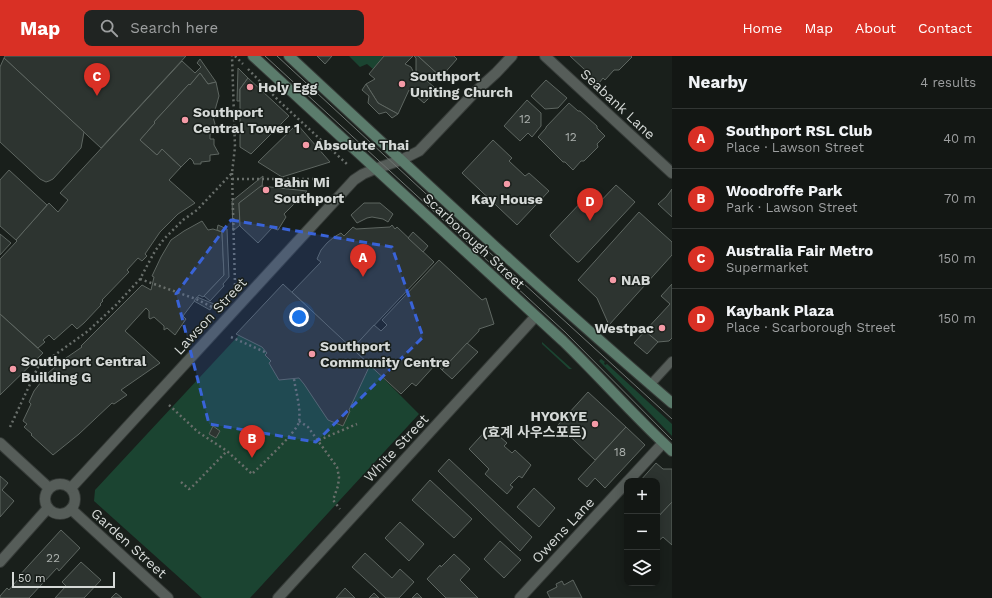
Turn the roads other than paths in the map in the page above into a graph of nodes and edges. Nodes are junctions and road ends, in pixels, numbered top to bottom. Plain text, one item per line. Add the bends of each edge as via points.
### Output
1 (253, 56) edge
2 (289, 56) edge
3 (512, 56) edge
4 (545, 56) edge
5 (401, 160) junction
6 (375, 169) junction
7 (672, 173) edge
8 (536, 317) junction
9 (672, 361) edge
10 (650, 385) junction
11 (672, 403) edge
12 (0, 443) edge
13 (663, 443) junction
14 (672, 451) edge
15 (630, 478) edge
16 (624, 484) edge
17 (49, 488) junction
18 (71, 488) junction
19 (48, 508) junction
20 (71, 509) junction
21 (0, 562) edge
22 (168, 598) edge
23 (278, 598) edge
24 (520, 598) edge

1 - 6 main road, Scarborough Street
2 - 5 main road, Scarborough Street
3 - 5 street, Lawson Street via 474,92 423,148
4 - 7 street, Seabank Lane
5 - 6 street, Lawson Street
5 - 10 main road, Scarborough Street
6 - 8 main road, Scarborough Street
6 - 18 street, Lawson Street via 354,180
8 - 13 main road, Scarborough Street via 587,364
8 - 23 street, White Street
9 - 10 lane
10 - 11 main road, Scarborough Street
12 - 17 street
13 - 14 main road, Scarborough Street
13 - 15 street, Owens Lane
16 - 24 street, Owens Lane
17 - 18 street via 57,484
17 - 19 street via 44,500
18 - 20 street via 75,501
19 - 20 street via 52,512 62,514
19 - 21 street
20 - 22 street, Garden Street

